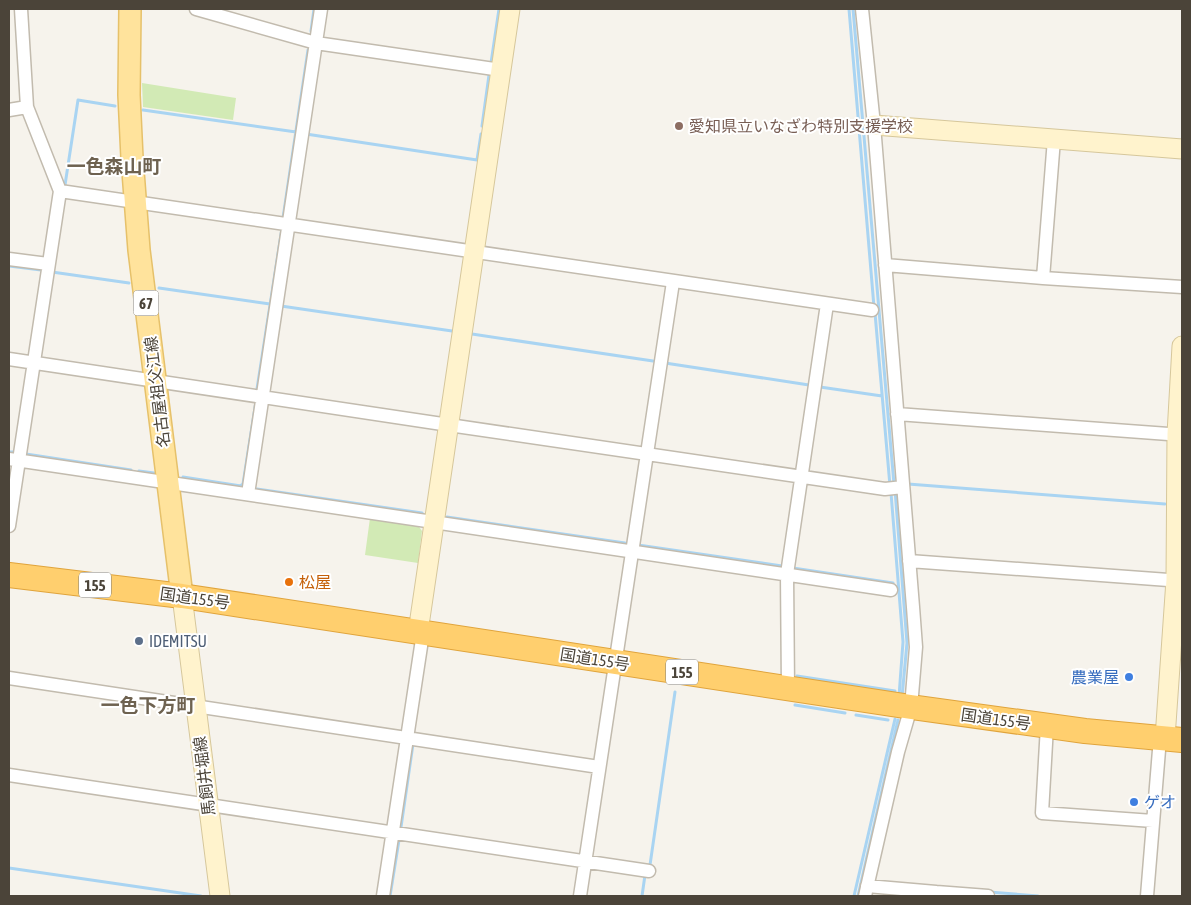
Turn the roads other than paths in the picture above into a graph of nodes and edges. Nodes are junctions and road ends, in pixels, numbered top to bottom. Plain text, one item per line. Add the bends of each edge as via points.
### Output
1 (21, 9) edge
2 (130, 9) edge
3 (196, 9) edge
4 (321, 9) edge
5 (510, 9) edge
6 (862, 9) edge
7 (316, 43) junction
8 (501, 70) junction
9 (27, 107) junction
10 (9, 110) edge
11 (874, 125) junction
12 (1054, 139) junction
13 (1182, 149) edge
14 (60, 191) junction
15 (135, 202) junction
16 (288, 224) junction
17 (474, 252) junction
18 (9, 259) edge
19 (48, 264) junction
20 (885, 265) junction
21 (1043, 278) junction
22 (673, 282) junction
23 (1182, 287) edge
24 (827, 304) junction
25 (872, 310) dead end
26 (1182, 348) edge
27 (9, 359) edge
28 (34, 362) junction
29 (156, 381) junction
30 (262, 397) junction
31 (897, 414) junction
32 (449, 425) junction
33 (1180, 434) edge
34 (646, 454) junction
35 (14, 459) edge
36 (801, 476) junction
37 (168, 483) junction
38 (896, 487) junction
39 (248, 494) junction
40 (434, 522) junction
41 (9, 526) edge
42 (631, 551) junction
43 (909, 561) junction
44 (787, 574) junction
45 (9, 575) edge
46 (1179, 580) edge
47 (891, 590) dead end
48 (182, 596) junction
49 (421, 633) junction
50 (614, 662) junction
51 (9, 678) edge
52 (788, 689) junction
53 (196, 707) junction
54 (911, 707) junction
55 (1047, 726) junction
56 (407, 738) junction
57 (1169, 739) edge
58 (599, 767) junction
59 (9, 775) edge
60 (208, 804) junction
61 (1153, 821) junction
62 (393, 832) junction
63 (585, 861) junction
64 (649, 871) dead end
65 (866, 891) edge
66 (936, 894) edge
67 (220, 896) edge
68 (383, 896) edge
69 (580, 896) edge
70 (988, 896) edge
71 (1147, 896) edge

1 - 9 street
2 - 15 main road, 名古屋祖父江線 / 67 via 129,95
3 - 7 street
4 - 7 street
5 - 8 street
6 - 11 street
7 - 8 street
7 - 16 street
8 - 17 street
9 - 10 street
9 - 14 street
11 - 12 street
11 - 20 street
12 - 13 street
12 - 21 street
14 - 15 street
14 - 19 street
15 - 16 street
15 - 29 main road, 名古屋祖父江線 / 67
16 - 17 street
16 - 30 street
17 - 22 street
17 - 32 street
18 - 19 street
19 - 28 street
20 - 21 street
20 - 31 street
21 - 23 street
22 - 24 street
22 - 34 street
24 - 25 street
24 - 36 street
26 - 33 street
27 - 28 street
28 - 29 street
28 - 35 street
29 - 30 street
29 - 37 main road, 名古屋祖父江線 / 67
30 - 32 street
30 - 39 street
31 - 33 street
31 - 38 street
32 - 34 street
32 - 40 street
33 - 46 street
34 - 36 street
34 - 42 street
35 - 37 street
35 - 41 street
36 - 38 street
36 - 44 street
37 - 39 street
37 - 48 main road, 名古屋祖父江線 / 67
38 - 43 street
39 - 40 street
40 - 42 street
40 - 49 street
42 - 44 street
42 - 50 street
43 - 46 street
43 - 54 street via 916,648
44 - 47 street
44 - 52 street
45 - 48 highway, 国道155号 / 155
46 - 57 street
48 - 49 highway, 国道155号 / 155
48 - 53 street, 馬飼井堀線
49 - 50 highway, 国道155号 / 155
49 - 56 street
50 - 52 highway, 国道155号 / 155
50 - 58 street
51 - 53 street
52 - 54 highway, 国道155号 / 155
53 - 56 street
53 - 60 street, 馬飼井堀線
54 - 55 highway, 国道155号 / 155
54 - 65 street
55 - 57 highway, 国道155号 / 155
55 - 61 street via 1042,813
56 - 58 street
56 - 62 street
57 - 61 street
58 - 63 street
59 - 60 street
60 - 62 street
60 - 67 street, 馬飼井堀線
61 - 71 street
62 - 63 street
62 - 68 street
63 - 64 street
63 - 69 street
65 - 66 street
66 - 70 street

